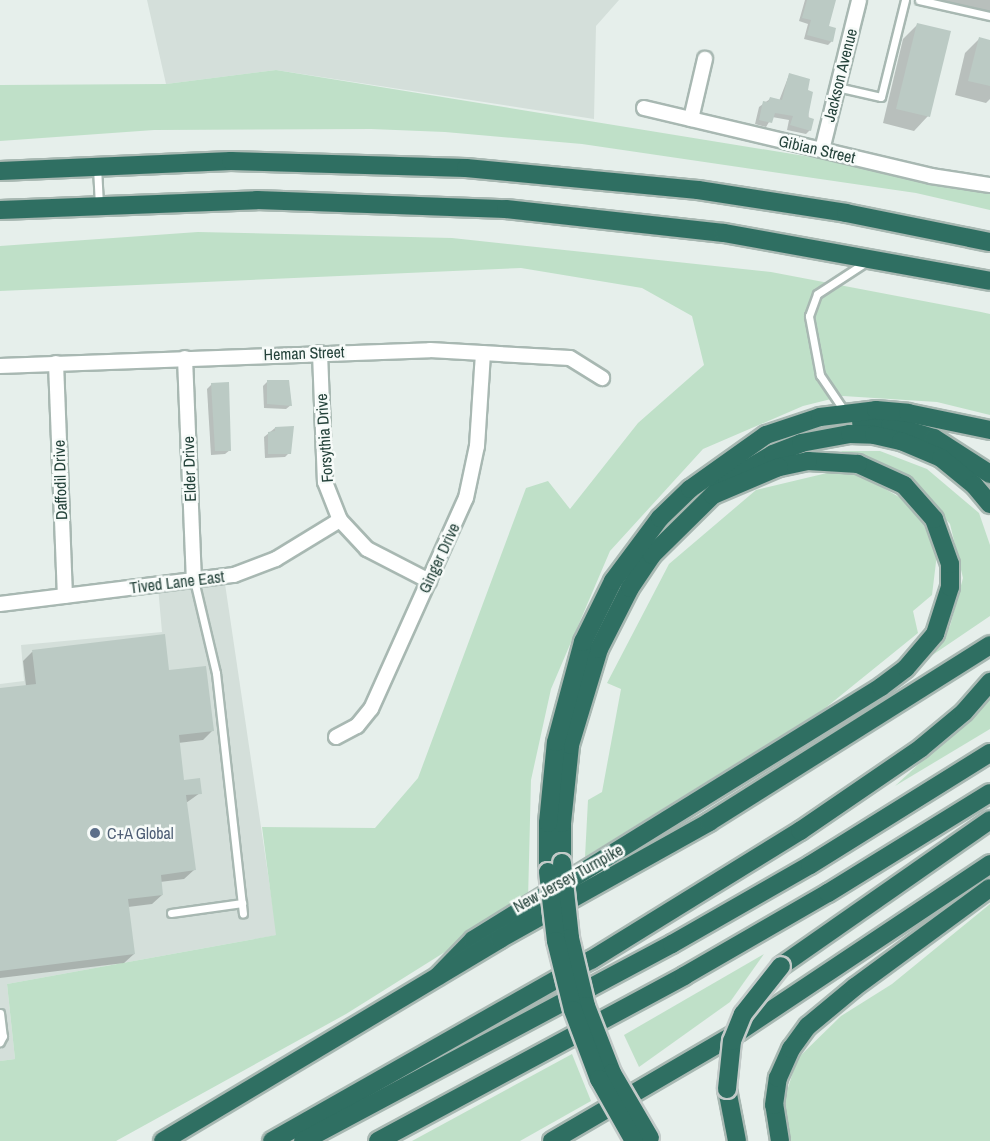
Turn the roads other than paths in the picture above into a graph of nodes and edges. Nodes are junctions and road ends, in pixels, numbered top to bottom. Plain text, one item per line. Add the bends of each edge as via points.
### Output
1 (859, 0) edge
2 (905, 0) edge
3 (920, 0) edge
4 (990, 16) edge
5 (705, 59) dead end
6 (837, 87) junction
7 (644, 108) dead end
8 (691, 119) junction
9 (822, 150) junction
10 (97, 165) junction
11 (0, 171) edge
12 (990, 185) edge
13 (99, 204) junction
14 (0, 210) edge
15 (990, 242) edge
16 (874, 258) junction
17 (990, 281) edge
18 (320, 353) junction
19 (483, 353) junction
20 (185, 358) junction
21 (56, 363) junction
22 (0, 366) edge
23 (602, 378) dead end
24 (845, 412) junction
25 (990, 430) edge
26 (753, 445) junction
27 (990, 474) edge
28 (712, 495) junction
29 (990, 504) edge
30 (340, 519) junction
31 (194, 580) junction
32 (429, 580) junction
33 (64, 596) junction
34 (0, 604) edge
35 (990, 645) edge
36 (986, 688) edge
37 (336, 737) dead end
38 (990, 753) edge
39 (990, 793) edge
40 (990, 820) edge
41 (990, 864) edge
42 (555, 868) junction
43 (990, 888) edge
44 (242, 903) junction
45 (171, 913) dead end
46 (243, 913) dead end
47 (438, 976) junction
48 (0, 1013) edge
49 (0, 1042) edge
50 (645, 1140) edge
51 (163, 1141) edge
52 (272, 1141) edge
53 (303, 1141) edge
54 (378, 1141) edge
55 (552, 1141) edge
56 (737, 1141) edge
57 (780, 1141) edge

1 - 6 street, Jackson Avenue
2 - 6 lane via 881,97
3 - 4 lane
5 - 8 street
6 - 9 street, Jackson Avenue
7 - 8 street, Gibian Street
8 - 9 street, Gibian Street
9 - 12 street, Gibian Street via 931,176
10 - 11 highway
10 - 13 lane
10 - 15 highway via 290,161 510,171 698,190
13 - 14 highway
13 - 16 highway via 257,200 539,212 724,233
16 - 17 highway
16 - 24 lane via 817,294 809,316 820,375
18 - 19 street, Heman Street
18 - 20 street, Heman Street
18 - 30 street, Forsythia Drive via 325,482
19 - 23 street, Heman Street via 570,358
19 - 32 street, Ginger Drive via 473,472 466,498
20 - 21 street, Heman Street
20 - 31 street, Elder Drive
21 - 22 street, Heman Street
21 - 33 street, Daffodil Drive
24 - 25 highway via 908,413
24 - 26 highway via 794,425
26 - 27 highway via 823,424 876,423 934,438
26 - 42 highway via 690,489 660,518 618,573 594,616 583,642 556,742 548,813
28 - 29 highway via 727,481 773,454 801,443 850,434 888,437 928,451 953,467
28 - 42 highway via 652,555 598,649 570,745
28 - 47 highway via 779,467 808,461 858,464 904,485 934,519 950,564 949,596 935,634 906,668 881,687 473,940
30 - 31 street, Tived Lane East via 256,569
30 - 32 street, Forsythia Drive via 367,549
31 - 33 street, Tived Lane East
31 - 44 lane via 216,673
32 - 37 street, Ginger Drive via 371,709 357,726
33 - 34 street, Tived Lane East
35 - 47 highway, New Jersey Turnpike via 709,822
36 - 52 highway via 921,748 770,850 591,960
38 - 53 highway via 810,865 672,944
39 - 54 highway via 694,970
40 - 56 highway, bridge via 781,966 743,1014 729,1057 727,1089
41 - 55 highway via 740,1031
42 - 50 highway, bridge via 586,1006 612,1073
43 - 57 highway via 808,1026 791,1049 778,1078 774,1105
44 - 45 lane
44 - 46 lane
47 - 51 highway, New Jersey Turnpike
48 - 49 lane

